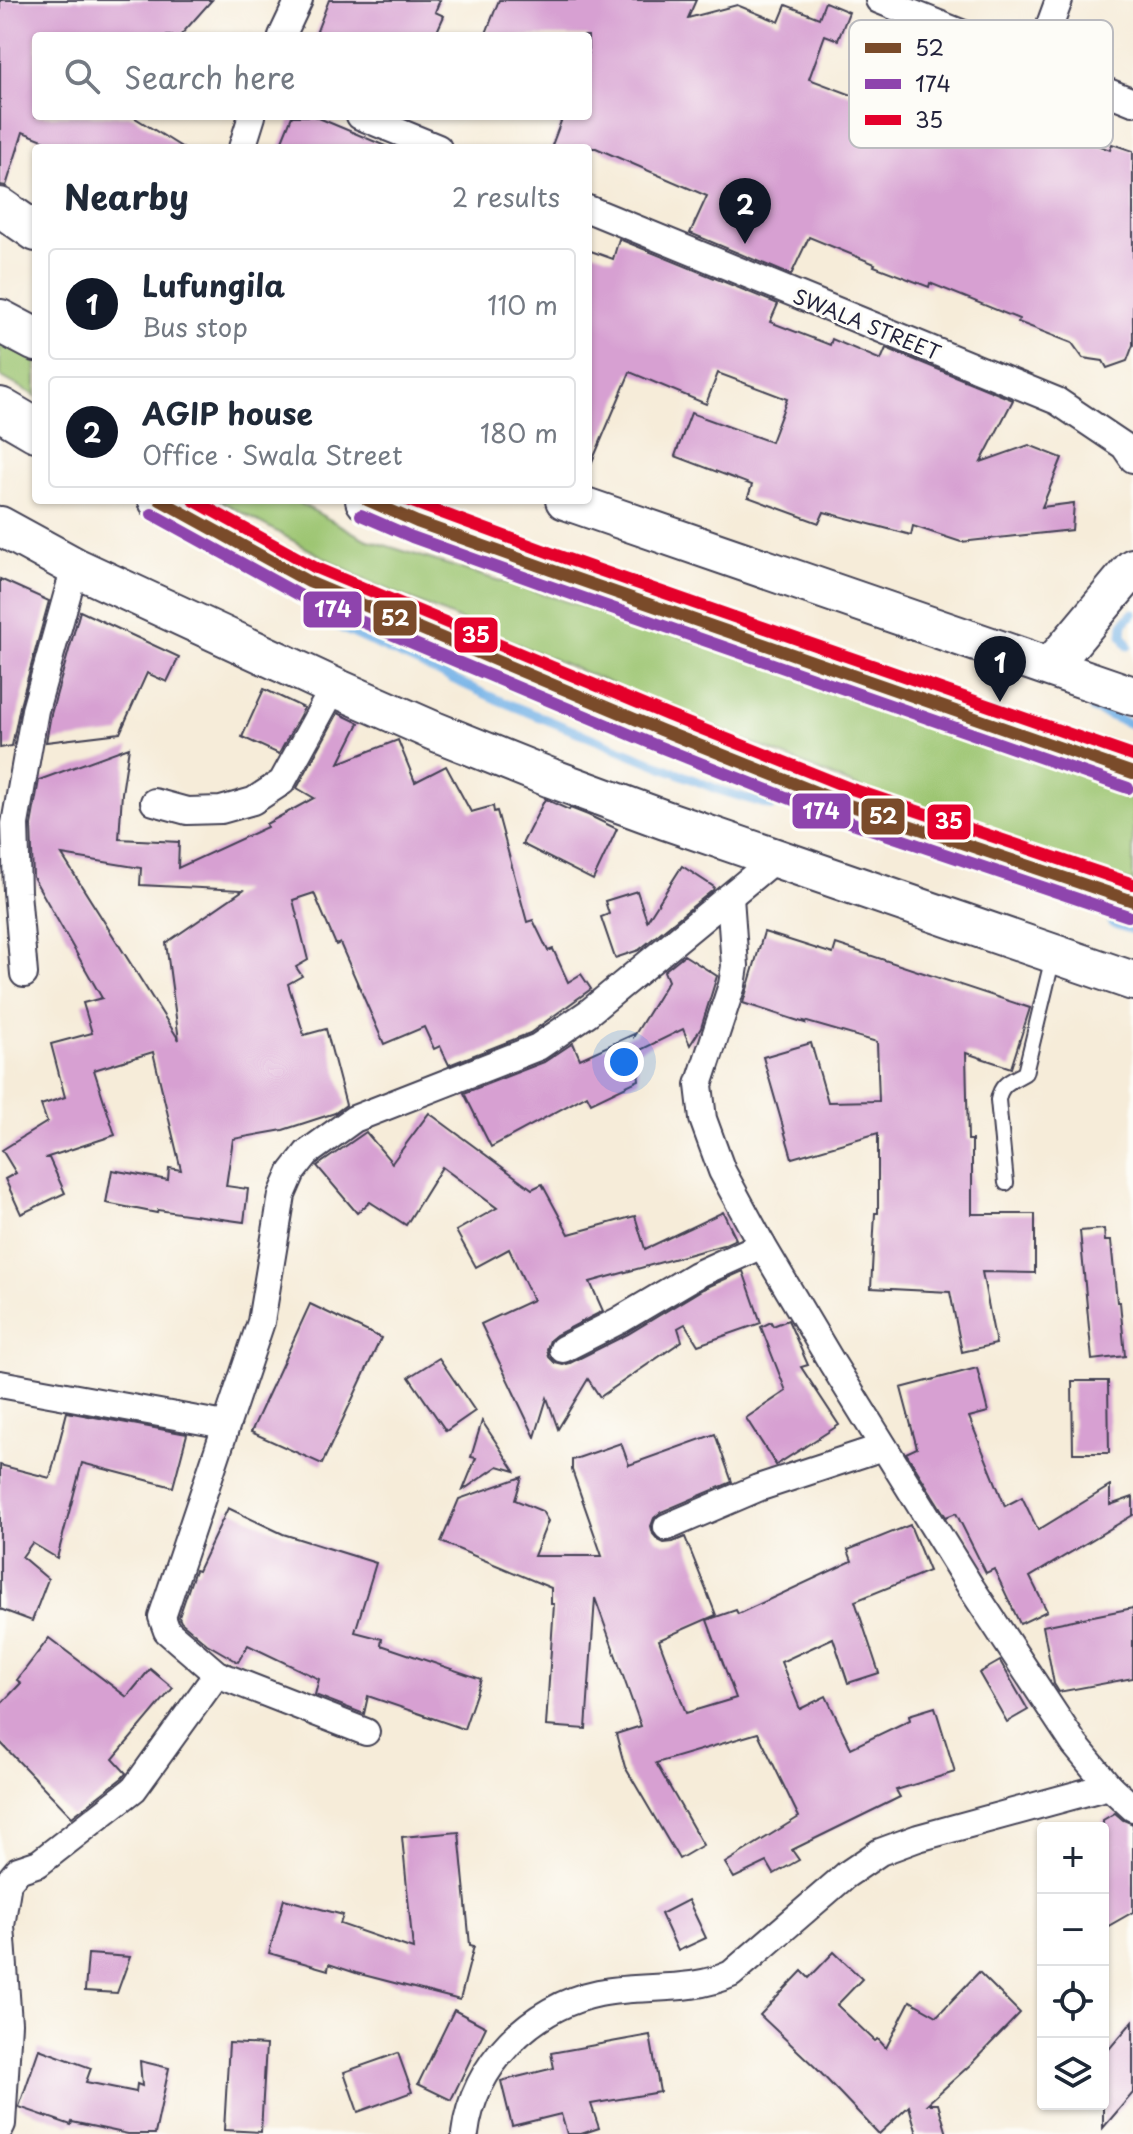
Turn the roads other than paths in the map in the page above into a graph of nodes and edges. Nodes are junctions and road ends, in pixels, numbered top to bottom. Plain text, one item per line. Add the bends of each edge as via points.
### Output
1 (299, 0) edge
2 (879, 0) edge
3 (1059, 0) edge
4 (929, 20) edge
5 (1052, 20) edge
6 (284, 32) edge
7 (1113, 94) edge
8 (1133, 102) edge
9 (251, 120) edge
10 (370, 120) edge
11 (243, 144) edge
12 (428, 144) edge
13 (0, 207) edge
14 (592, 211) edge
15 (32, 229) edge
16 (0, 321) edge
17 (32, 338) edge
18 (0, 409) edge
19 (32, 428) edge
20 (1133, 459) edge
21 (167, 504) edge
22 (376, 504) edge
23 (577, 504) edge
24 (0, 526) edge
25 (75, 567) junction
26 (1133, 568) edge
27 (1051, 666) junction
28 (334, 687) junction
29 (1133, 696) edge
30 (1133, 773) edge
31 (154, 802) dead end
32 (776, 858) junction
33 (730, 897) junction
34 (1133, 901) edge
35 (1054, 953) junction
36 (24, 974) dead end
37 (1133, 981) edge
38 (1006, 1183) dead end
39 (762, 1245) junction
40 (563, 1349) dead end
41 (0, 1384) edge
42 (225, 1425) junction
43 (883, 1447) junction
44 (667, 1527) dead end
45 (217, 1674) junction
46 (366, 1732) dead end
47 (1109, 1786) junction
48 (1133, 1808) edge
49 (0, 2128) edge
50 (465, 2134) edge

1 - 6 street
2 - 4 street
3 - 5 street
7 - 8 street
9 - 11 street
10 - 12 street
13 - 15 street
14 - 20 street, SWALA STREET via 1057,401 1124,446
16 - 17 main road
18 - 19 main road
21 - 34 main road via 309,582 605,707 846,804
22 - 30 main road
23 - 27 street
24 - 25 street
25 - 28 street
25 - 36 street via 35,710 15,824
26 - 27 street
27 - 29 street
28 - 31 street via 282,782 263,795 221,810 187,811
28 - 32 street via 551,778
32 - 33 street
32 - 35 street
33 - 39 street via 732,985 699,1085 703,1119 722,1171
33 - 42 street via 538,1047 354,1119 307,1153 282,1195 261,1322
35 - 37 street
35 - 38 lane via 1025,1073 999,1091
39 - 40 street
39 - 43 street
41 - 42 street
42 - 45 street via 162,1617 167,1631
43 - 44 street via 758,1488
43 - 47 street via 1047,1705
45 - 46 street
45 - 49 street via 134,1789 8,1882 1,1926 8,2023
47 - 48 street
47 - 50 street via 880,1852 731,1974 712,1983 598,1993 535,2019 485,2071

